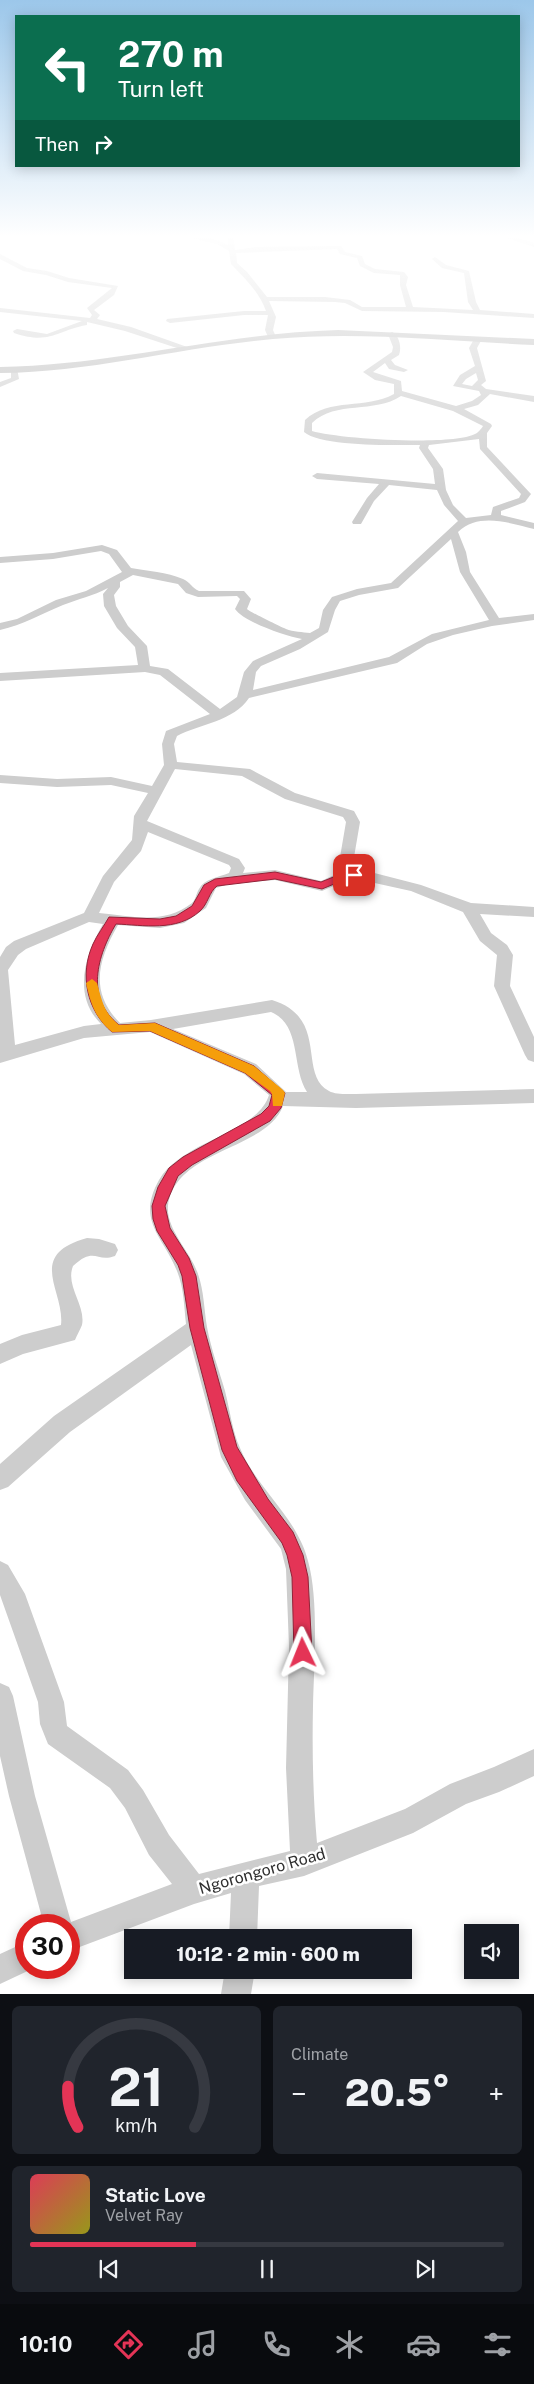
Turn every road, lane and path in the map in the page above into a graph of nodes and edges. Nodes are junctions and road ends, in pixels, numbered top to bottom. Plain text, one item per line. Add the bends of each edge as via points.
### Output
1 (68, 328) edge
2 (124, 328) edge
3 (269, 328) edge
4 (17, 331) dead end
5 (392, 334) junction
6 (272, 336) junction
7 (478, 339) junction
8 (534, 342) edge
9 (186, 348) junction
10 (387, 360) junction
11 (478, 368) junction
12 (0, 370) edge
13 (14, 370) junction
14 (404, 370) dead end
15 (0, 385) edge
16 (482, 390) junction
17 (399, 392) junction
18 (534, 399) edge
19 (456, 409) junction
20 (483, 433) junction
21 (462, 440) junction
22 (399, 442) junction
23 (426, 443) junction
24 (482, 444) junction
25 (428, 457) junction
26 (317, 476) dead end
27 (386, 483) junction
28 (440, 487) junction
29 (496, 518) junction
30 (464, 521) junction
31 (357, 522) dead end
32 (534, 526) edge
33 (453, 532) junction
34 (0, 560) edge
35 (131, 572) junction
36 (115, 580) junction
37 (534, 617) edge
38 (495, 621) junction
39 (0, 627) edge
40 (311, 637) junction
41 (145, 668) junction
42 (0, 677) edge
43 (247, 695) junction
44 (220, 715) junction
45 (171, 765) junction
46 (0, 779) edge
47 (155, 791) junction
48 (141, 825) junction
49 (351, 873) junction
50 (230, 879) junction
51 (469, 908) junction
52 (534, 912) edge
53 (89, 917) junction
54 (113, 920) junction
55 (0, 970) edge
56 (151, 1026) junction
57 (116, 1029) junction
58 (4, 1054) edge
59 (534, 1055) edge
60 (534, 1096) edge
61 (278, 1099) junction
62 (326, 1099) junction
63 (108, 1250) dead end
64 (197, 1328) junction
65 (0, 1354) edge
66 (0, 1479) edge
67 (0, 1573) edge
68 (0, 1696) edge
69 (534, 1762) edge
70 (304, 1862) junction
71 (246, 1875) junction
72 (194, 1890) junction
73 (55, 1914) edge
74 (243, 1929) edge
75 (80, 1933) edge
76 (15, 1962) edge
77 (0, 1969) edge
78 (238, 1979) edge
79 (236, 1994) edge

1 - 4 street via 53,335
2 - 9 street
3 - 6 street
5 - 6 street
5 - 7 street
5 - 10 street via 397,350
6 - 9 street
7 - 8 street
7 - 11 street via 472,347 472,353 479,362
9 - 13 street via 114,362
10 - 14 street via 392,367
10 - 17 street via 367,372 396,382
11 - 16 street via 482,381 476,385
11 - 16 street via 463,377 457,386
12 - 13 street
13 - 15 street via 15,379
16 - 18 street
16 - 19 street via 485,396 482,400
17 - 19 street
17 - 22 street via 385,402 367,407 338,407 321,412 313,416 307,427 310,433 326,438
19 - 20 street via 485,423 488,426
20 - 21 street
20 - 24 street
21 - 23 street
21 - 24 street
22 - 23 street
22 - 25 street via 413,453
23 - 25 street via 423,448
24 - 29 street via 526,494 522,500 496,509
25 - 28 street via 438,469 436,477
26 - 27 street
27 - 28 street
27 - 31 street via 370,500
28 - 30 street via 452,512
29 - 30 street
29 - 32 street
30 - 33 street
33 - 38 street via 465,572
33 - 40 street via 394,586 357,592 336,600 329,610 324,630
34 - 35 street via 102,548 113,552 124,570
35 - 36 street
35 - 40 street via 173,579 198,594 240,593 246,600 242,609 245,615 284,632
36 - 39 street via 90,593
36 - 41 street via 115,587 108,594 110,606 122,628 141,646
37 - 38 street
38 - 43 street via 424,642 393,660
40 - 43 street via 291,649 258,661 250,673
41 - 42 street
41 - 44 street via 164,672
43 - 44 street
44 - 45 street via 171,734 168,744
45 - 47 street
45 - 49 street via 245,772 290,796 349,814 353,822 346,863
46 - 47 street via 57,783 111,781
47 - 48 street via 141,816
48 - 50 street via 234,862 237,874
48 - 53 street via 142,834 137,845 109,878
49 - 50 street via 322,886 275,875
49 - 51 street via 416,888
50 - 54 street via 211,885 196,909 179,919 160,923
51 - 52 street
51 - 59 street via 485,937 505,955 502,986
53 - 54 street
53 - 55 street via 20,945
54 - 57 street via 98,944 92,980 98,1008 104,1020
55 - 58 street
56 - 57 street
56 - 61 street via 250,1069 274,1088
56 - 62 street via 264,1006 284,1010 290,1013 299,1030 313,1085
57 - 58 street via 72,1034
60 - 62 street
61 - 62 street
61 - 64 street via 266,1118 173,1172 158,1206 160,1219 189,1276
63 - 65 street via 91,1246 82,1248 65,1260 60,1275 72,1316 72,1327 68,1333
64 - 66 street via 62,1424
64 - 70 street via 230,1450 262,1505 288,1537 300,1577 303,1653 299,1755
67 - 72 street via 13,1594 48,1693 57,1735 119,1779 134,1799 158,1845
68 - 73 street via 22,1796
69 - 70 street, Ngorongoro Road via 459,1793 413,1819
70 - 71 street, Ngorongoro Road
71 - 72 street, Ngorongoro Road
71 - 74 street
72 - 75 street, Ngorongoro Road
76 - 77 street
78 - 79 street

